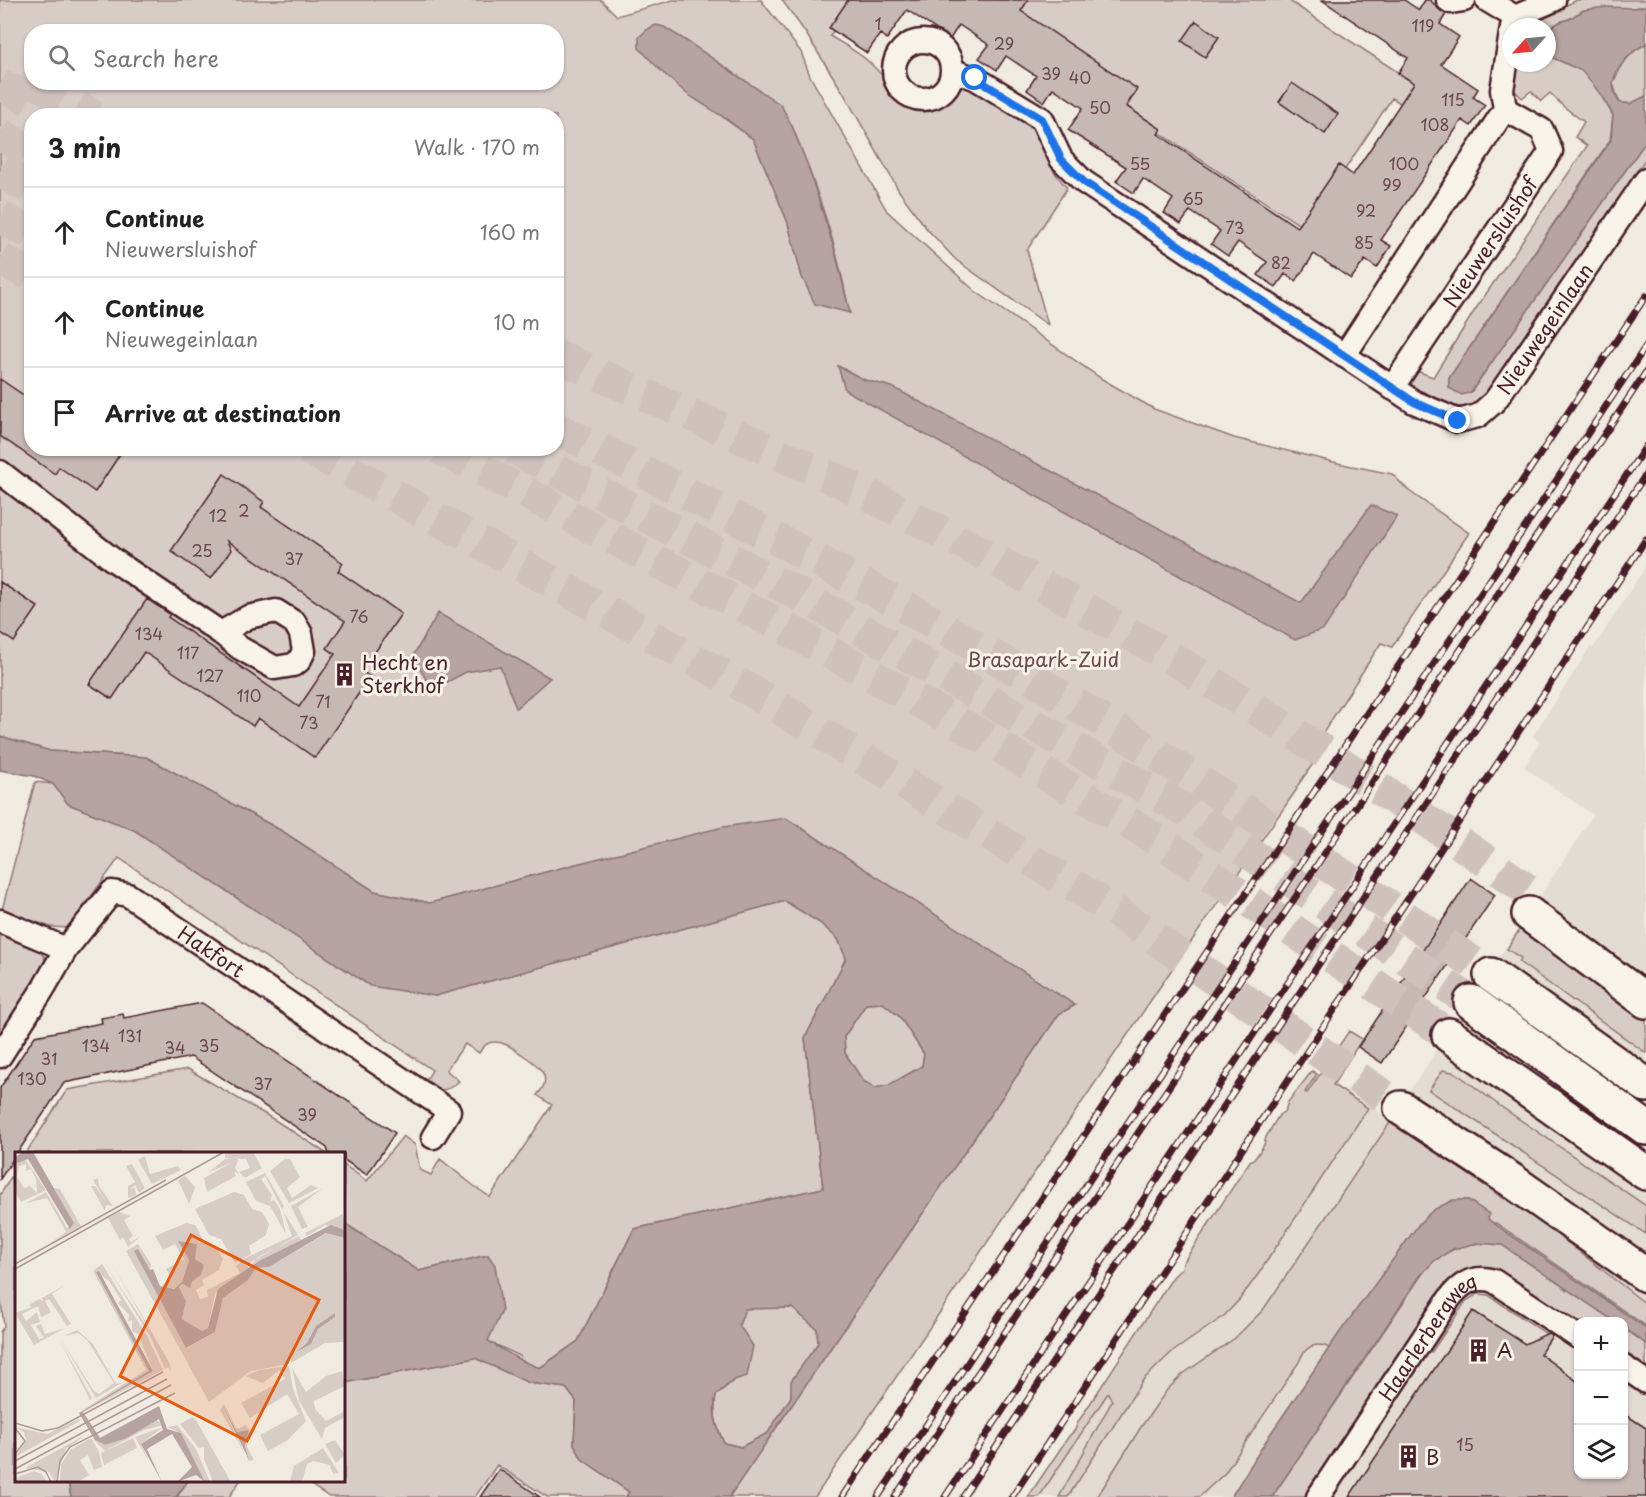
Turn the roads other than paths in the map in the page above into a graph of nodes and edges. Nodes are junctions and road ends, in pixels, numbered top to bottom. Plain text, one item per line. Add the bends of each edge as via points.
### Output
1 (1448, 0) edge
2 (1464, 0) edge
3 (1487, 0) edge
4 (1554, 0) edge
5 (1505, 18) edge
6 (1526, 18) edge
7 (953, 71) dead end
8 (1505, 72) edge
9 (1505, 109) junction
10 (1646, 180) edge
11 (1344, 356) junction
12 (1392, 388) junction
13 (0, 472) edge
14 (221, 633) dead end
15 (0, 921) edge
16 (66, 949) junction
17 (1491, 975) tunnel mouth
18 (1646, 978) edge
19 (1646, 1001) edge
20 (1471, 1002) tunnel mouth
21 (1449, 1035) tunnel mouth
22 (0, 1056) edge
23 (1646, 1085) edge
24 (1646, 1128) edge
25 (433, 1137) dead end
26 (1646, 1173) edge
27 (1646, 1248) edge
28 (1646, 1275) edge
29 (1574, 1334) edge
30 (1628, 1370) edge
31 (1646, 1382) edge
32 (1318, 1497) edge

1 - 2 street
3 - 5 street
4 - 6 street
7 - 11 street via 975,78 1042,119 1061,159 1084,182
8 - 9 street via 1502,90
9 - 11 street
9 - 12 street, Nieuwersluishof via 1542,130 1551,151
10 - 12 street, Nieuwegeinlaan via 1495,401 1478,416 1458,421
11 - 12 street
13 - 14 street via 112,559
15 - 16 street
16 - 22 street, Hakfort
16 - 25 street, Hakfort via 112,892 128,895 448,1111
17 - 23 highway
18 - 19 highway via 1534,907
20 - 24 highway
21 - 26 highway
27 - 28 highway via 1406,1099 1510,1180
29 - 32 street, Haarlerbergweg via 1494,1281 1479,1279 1462,1284
30 - 31 street

